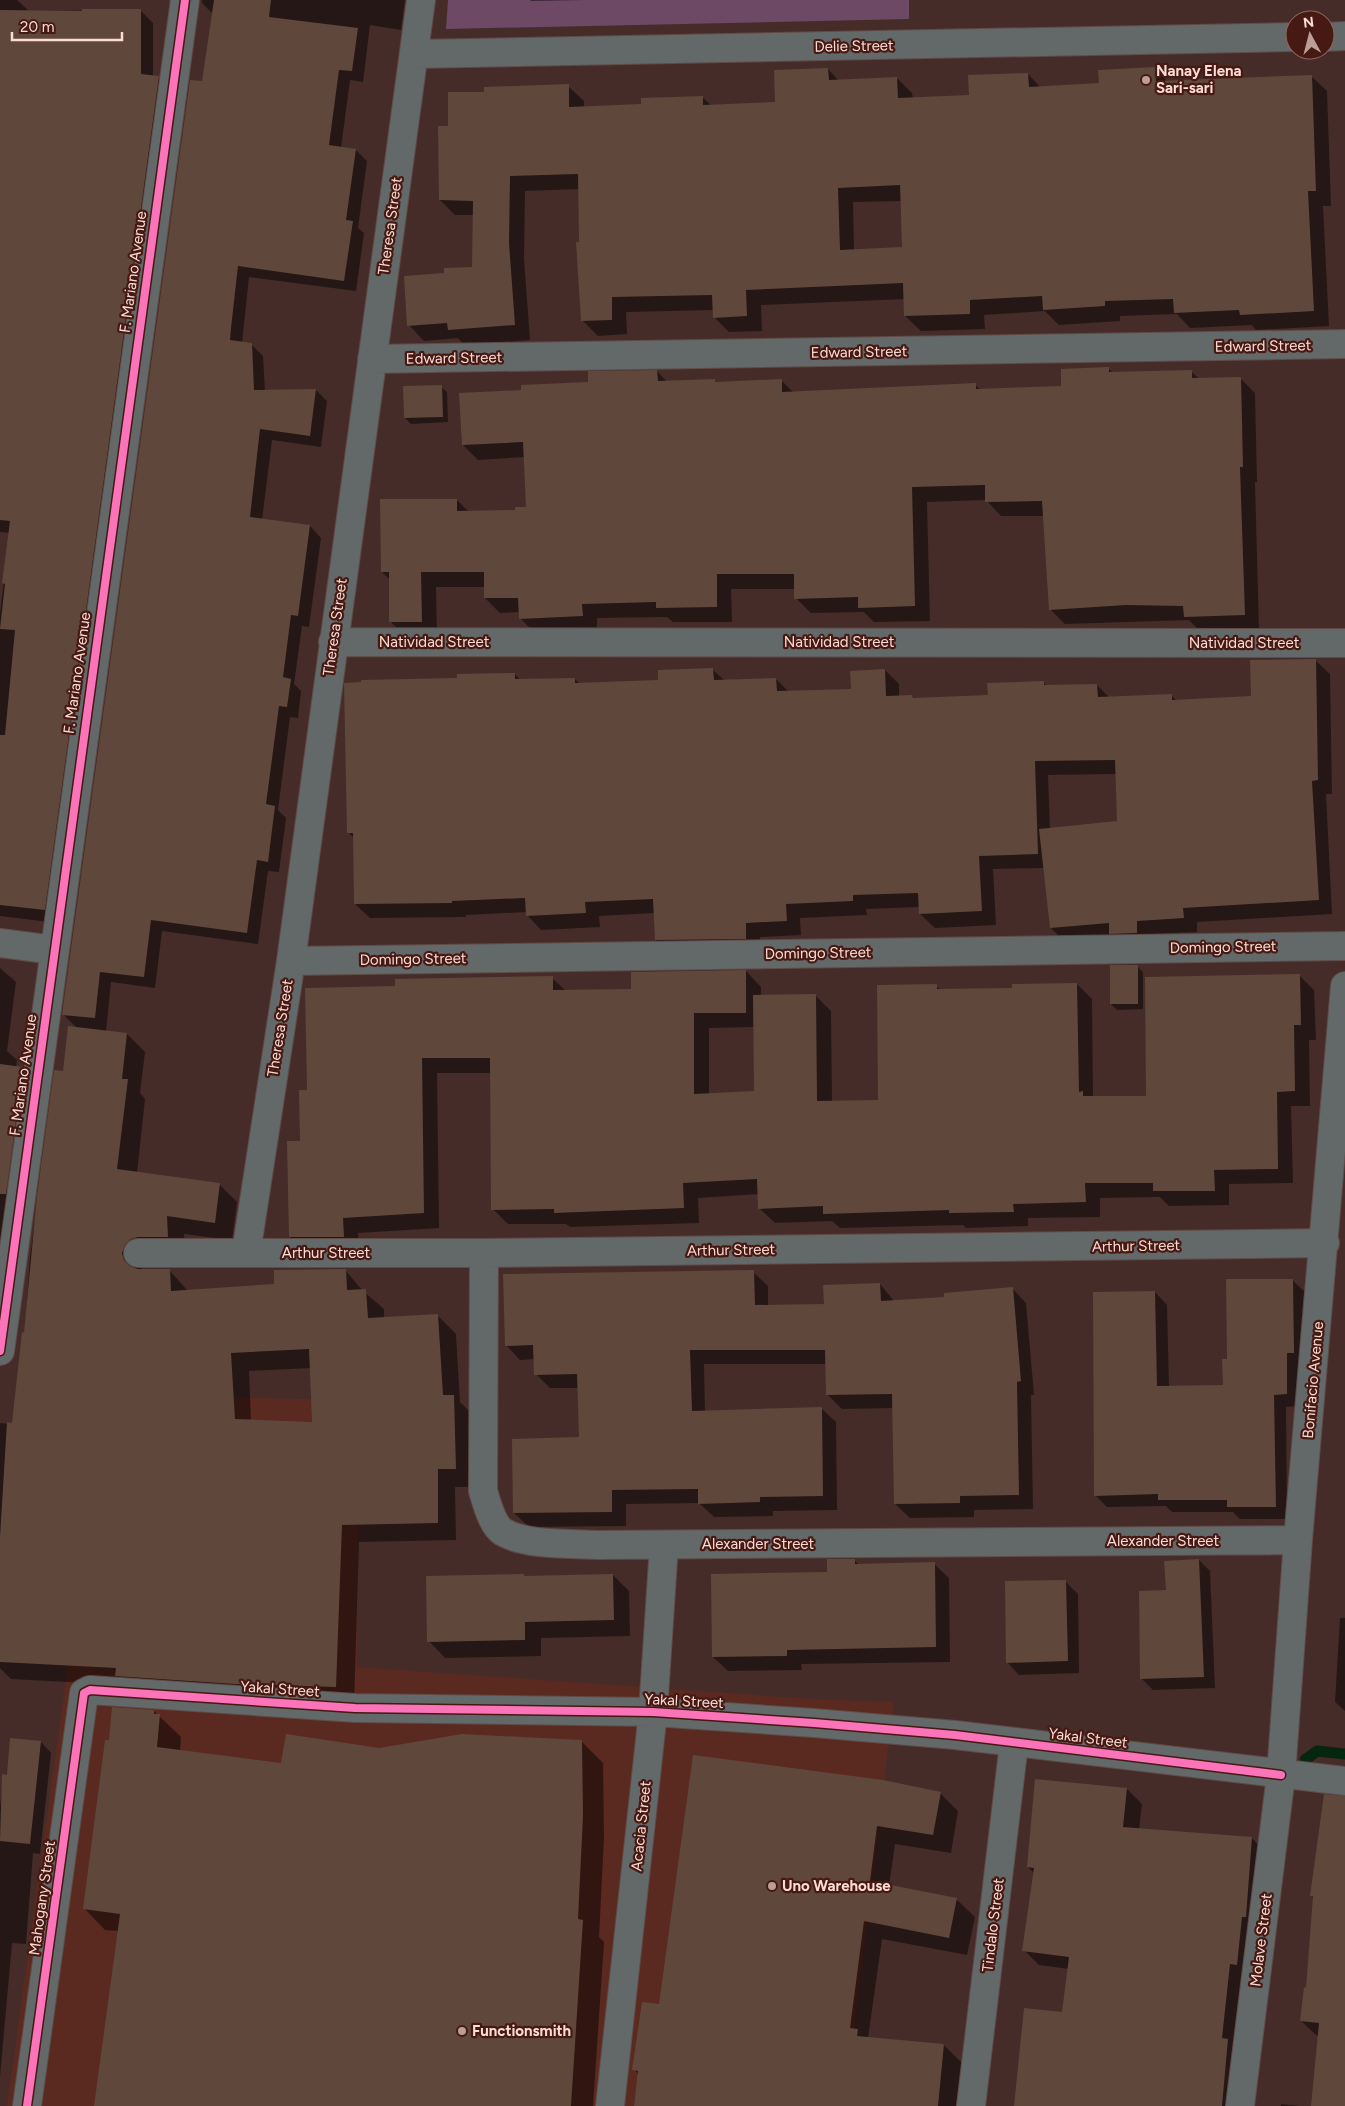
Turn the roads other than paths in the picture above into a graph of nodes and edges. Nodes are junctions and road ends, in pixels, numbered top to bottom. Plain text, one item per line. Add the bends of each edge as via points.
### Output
1 (185, 0) edge
2 (421, 0) edge
3 (1285, 37) edge
4 (414, 54) junction
5 (1345, 344) edge
6 (372, 360) junction
7 (333, 642) junction
8 (1345, 643) edge
9 (0, 943) edge
10 (1345, 946) edge
11 (54, 950) junction
12 (291, 961) junction
13 (1345, 986) edge
14 (1325, 1243) junction
15 (138, 1253) dead end
16 (246, 1253) junction
17 (484, 1253) junction
18 (4, 1290) edge
19 (0, 1350) edge
20 (1298, 1540) junction
21 (664, 1545) junction
22 (84, 1693) joint
23 (653, 1712) junction
24 (1014, 1743) junction
25 (1281, 1775) junction
26 (1345, 1781) edge
27 (27, 2106) edge
28 (610, 2106) edge
29 (971, 2106) edge
30 (1240, 2106) edge

1 - 11 street, F. Mariano Avenue
2 - 4 street, Theresa Street
3 - 4 street, Delie Street
4 - 6 street, Theresa Street
5 - 6 street, Edward Street
6 - 7 street, Theresa Street
7 - 8 street, Natividad Street
7 - 12 street, Theresa Street
9 - 11 street
10 - 12 street, Domingo Street
11 - 18 street, F. Mariano Avenue
12 - 16 street, Theresa Street
13 - 14 street, Bonifacio Avenue
14 - 17 street, Arthur Street
14 - 20 street, Bonifacio Avenue
15 - 16 street, Arthur Street
16 - 17 street, Arthur Street
17 - 21 street, Alexander Street via 483,1491 489,1511 502,1532 536,1541
18 - 19 street, F. Mariano Avenue
20 - 21 street, Alexander Street
20 - 25 street, Bonifacio Avenue
21 - 23 street, Acacia Street
22 - 23 street, Yakal Street via 90,1690 355,1708
22 - 27 street, Mahogany Street
23 - 24 street, Yakal Street via 955,1735
23 - 28 street, Acacia Street
24 - 25 street, Yakal Street
24 - 29 street, Tindalo Street
25 - 26 street, Yakal Street
25 - 30 street, Molave Street

